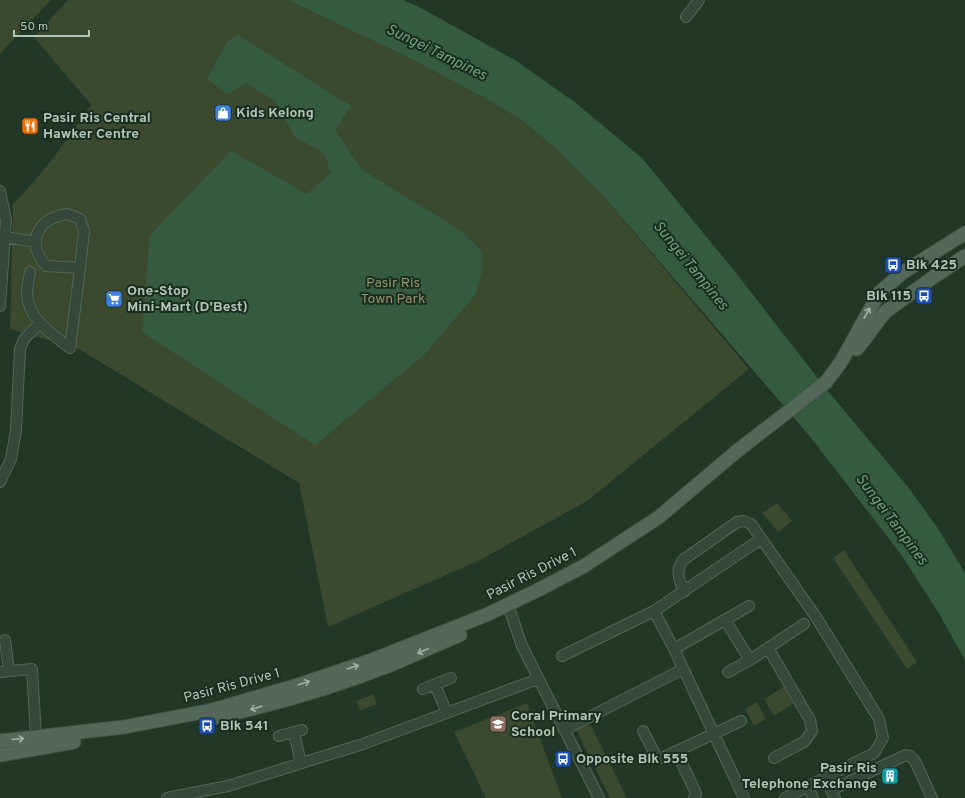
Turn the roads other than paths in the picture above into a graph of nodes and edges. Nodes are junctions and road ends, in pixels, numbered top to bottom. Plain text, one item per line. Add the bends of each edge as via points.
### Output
1 (699, 0) edge
2 (686, 17) dead end
3 (0, 191) edge
4 (965, 233) edge
5 (5, 237) junction
6 (35, 242) junction
7 (965, 256) edge
8 (80, 268) junction
9 (30, 272) dead end
10 (0, 306) edge
11 (40, 323) junction
12 (827, 384) junction
13 (0, 482) edge
14 (761, 539) junction
15 (684, 592) junction
16 (749, 606) dead end
17 (510, 609) junction
18 (654, 611) junction
19 (725, 620) junction
20 (804, 624) dead end
21 (5, 640) dead end
22 (768, 648) junction
23 (674, 649) junction
24 (562, 656) dead end
25 (750, 660) junction
26 (683, 669) junction
27 (4, 672) edge
28 (728, 672) dead end
29 (451, 678) dead end
30 (538, 679) junction
31 (435, 685) junction
32 (423, 689) dead end
33 (447, 713) junction
34 (741, 721) dead end
35 (564, 730) junction
36 (643, 731) dead end
37 (713, 734) junction
38 (279, 736) dead end
39 (36, 737) junction
40 (0, 741) edge
41 (676, 752) junction
42 (0, 756) edge
43 (774, 758) dead end
44 (301, 763) junction
45 (808, 786) junction
46 (171, 798) edge
47 (599, 798) edge
48 (694, 798) edge
49 (744, 798) edge
50 (785, 798) edge
51 (813, 798) edge
52 (835, 798) edge
53 (932, 798) edge

1 - 2 street
3 - 5 street via 6,220
12 -> 4 main road, Pasir Ris Drive 1 via 878,293 902,273
5 - 6 street
5 - 10 street
6 - 8 street via 38,257 46,266
6 - 8 street via 37,232 45,222 57,216 74,215 80,219 84,231
7 - 12 main road, Pasir Ris Drive 1 via 885,312 846,366
8 - 11 street via 70,348
9 - 11 street via 27,294 29,306
11 - 13 street via 24,338 20,349 16,430 11,459
12 - 17 main road, Pasir Ris Drive 1 via 628,546
14 - 15 street
14 - 15 street via 751,524 737,522 678,566 677,576
14 - 45 street via 816,617 879,719 883,738 874,753
15 - 18 street
16 - 19 street
17 - 30 street via 522,646
39 -> 17 main road, Pasir Ris Drive 1 via 124,727 213,710 305,683
17 -> 42 main road, Pasir Ris Drive 1 via 391,664 330,686 247,710
18 - 23 street
18 - 24 street
19 - 23 street
19 - 25 street
20 - 22 street
21 - 27 street
22 - 25 street
22 - 43 street via 810,720 812,732 805,741
23 - 26 street
25 - 28 street
26 - 35 street
26 - 37 street
27 - 39 street via 32,669
29 - 31 street
30 - 33 street
30 - 35 street
31 - 32 street
31 - 33 street
33 - 44 street via 363,744
34 - 37 street
35 - 47 street
36 - 41 street via 659,757
37 - 41 street
37 - 49 street
38 - 44 street via 298,731
40 -> 39 main road, Pasir Ris Drive 1
41 - 48 street via 696,794
44 - 46 street via 228,786
45 - 50 street
45 - 51 street
52 - 53 street via 831,790 906,755 914,761

